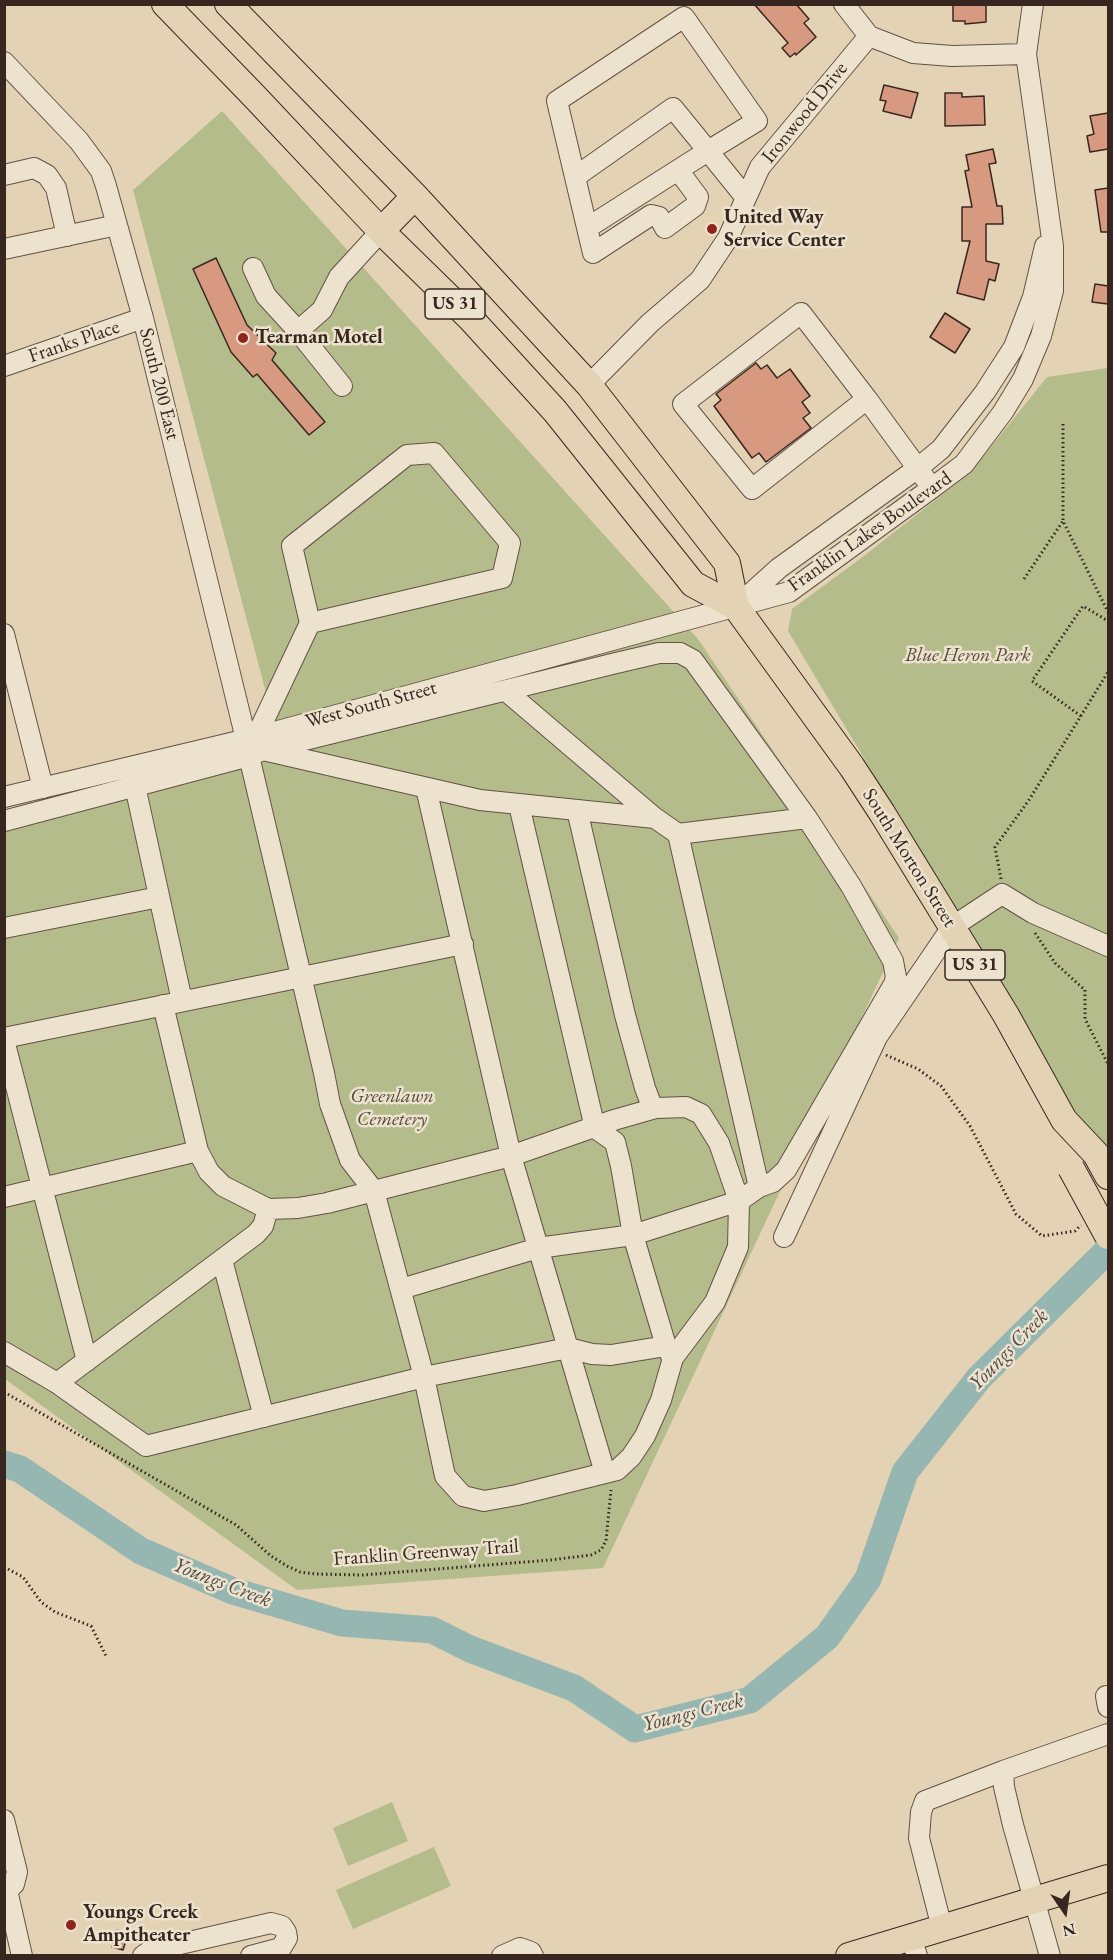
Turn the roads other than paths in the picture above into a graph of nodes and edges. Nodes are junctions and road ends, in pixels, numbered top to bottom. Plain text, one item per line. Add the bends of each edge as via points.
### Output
1 (165, 4) edge
2 (228, 4) edge
3 (844, 4) edge
4 (1033, 4) edge
5 (869, 36) junction
6 (1026, 54) junction
7 (4, 62) edge
8 (708, 151) junction
9 (678, 170) junction
10 (4, 175) edge
11 (575, 177) junction
12 (415, 196) junction
13 (746, 198) junction
14 (1049, 216) junction
15 (117, 225) junction
16 (587, 228) junction
17 (381, 231) junction
18 (67, 236) junction
19 (4, 249) edge
20 (253, 268) dead end
21 (143, 318) junction
22 (298, 331) junction
23 (4, 366) edge
24 (589, 385) junction
25 (342, 386) dead end
26 (867, 399) junction
27 (918, 468) junction
28 (932, 488) junction
29 (844, 521) junction
30 (858, 541) junction
31 (736, 607) junction
32 (310, 623) junction
33 (4, 634) edge
34 (506, 691) junction
35 (253, 745) junction
36 (135, 786) junction
37 (43, 788) junction
38 (426, 788) junction
39 (4, 797) edge
40 (519, 805) junction
41 (577, 810) junction
42 (655, 818) junction
43 (807, 818) junction
44 (4, 821) edge
45 (678, 834) junction
46 (159, 897) junction
47 (952, 927) junction
48 (4, 928) edge
49 (463, 944) junction
50 (1108, 946) edge
51 (301, 976) junction
52 (173, 1003) junction
53 (4, 1039) edge
54 (653, 1108) junction
55 (1064, 1120) junction
56 (595, 1128) junction
57 (198, 1151) junction
58 (511, 1156) junction
59 (1102, 1165) edge
60 (759, 1187) junction
61 (42, 1190) junction
62 (374, 1191) junction
63 (4, 1197) edge
64 (739, 1201) junction
65 (268, 1209) junction
66 (633, 1235) junction
67 (1108, 1236) edge
68 (784, 1237) dead end
69 (538, 1248) junction
70 (222, 1260) junction
71 (401, 1289) junction
72 (568, 1348) junction
73 (4, 1352) edge
74 (670, 1352) junction
75 (87, 1361) junction
76 (424, 1377) junction
77 (57, 1383) junction
78 (264, 1417) junction
79 (611, 1472) junction
80 (1108, 1734) edge
81 (1004, 1771) junction
82 (4, 1820) edge
83 (1108, 1878) edge
84 (6, 1890) edge
85 (1033, 1900) junction
86 (942, 1928) junction
87 (914, 1946) edge
88 (22, 1956) edge
89 (143, 1956) edge
90 (251, 1956) edge
91 (502, 1956) edge
92 (533, 1956) edge
93 (849, 1956) edge
94 (1050, 1956) edge

1 - 17 main road, US 31
2 - 12 main road, US 31
3 - 5 street
4 - 6 street, Franklin Lakes Boulevard
5 - 6 street via 913,53
5 - 13 street, Ironwood Drive via 760,167
6 - 14 street, Franklin Lakes Boulevard
7 - 15 street, South 200 East via 79,141 101,171
8 - 9 street
8 - 11 street via 673,108
8 - 11 street via 756,121 684,17 557,101
8 - 13 street
9 - 16 street
9 - 16 street via 698,197 695,206 665,228 651,214 593,252
10 - 18 street via 34,168 47,175 56,188
11 - 16 street
12 - 17 main road
12 - 24 main road, US 31
13 - 24 street, Ironwood Drive via 728,238 700,280 650,323
14 - 27 street, Franklin Lakes Boulevard via 1033,297 1014,347 957,430
14 - 28 street, Franklin Lakes Boulevard via 1053,291 1041,336 1023,379 964,464
15 - 18 street
15 - 21 street, South 200 East
17 - 22 street via 339,277 322,310
17 - 31 main road, US 31 via 555,411 693,584
18 - 19 street
20 - 22 street via 266,296
21 - 23 street, Franks Place
21 - 35 street, South 200 East
22 - 25 street
24 - 31 main road, US 31 via 727,563
26 - 26 street via 801,313 683,404 752,489
26 - 27 street
27 - 28 street
27 - 29 street, Franklin Lakes Boulevard
28 - 30 street, Franklin Lakes Boulevard
29 - 30 street
29 - 31 street, Franklin Lakes Boulevard via 779,568
30 - 31 street, Franklin Lakes Boulevard via 789,592
31 - 35 street, West South Street
31 - 47 main road, South Morton Street / US 31 via 852,767
32 - 32 street via 502,578 510,543 434,453 407,455 292,546
32 - 35 street
33 - 37 street
34 - 35 street
34 - 42 street
34 - 43 street via 659,653 680,653 693,660
35 - 36 street
35 - 37 street, West South Street
35 - 38 street
35 - 51 street, South 200 East
36 - 44 street
36 - 46 street
37 - 39 street, West South Street
38 - 40 street
38 - 49 street
40 - 41 street
40 - 56 street
41 - 42 street
41 - 54 street via 627,1023
42 - 45 street
43 - 45 street
43 - 60 street via 893,961 896,977 786,1170 773,1182
45 - 60 street
46 - 48 street
46 - 52 street
47 - 50 street via 1002,894 1033,913
47 - 55 main road, South Morton Street / US 31
47 - 68 street via 877,1036
49 - 51 street
49 - 58 street
51 - 52 street
51 - 62 street, South 200 East via 330,1104 350,1160
52 - 53 street
52 - 57 street
53 - 61 street
54 - 56 street
54 - 64 street via 686,1107 701,1114 720,1143
55 - 59 main road, South Morton Street / US 31
55 - 67 main road, South Morton Street / US 31, bridge via 1071,1168
56 - 58 street
56 - 66 street via 615,1142
57 - 61 street
57 - 65 street via 209,1172 223,1186
58 - 62 street
58 - 69 street
60 - 64 street
61 - 63 street
61 - 75 street
62 - 65 street via 298,1208
62 - 71 street
64 - 66 street
64 - 74 street via 738,1247 715,1302
65 - 70 street via 256,1234
66 - 69 street
66 - 74 street
69 - 71 street
69 - 72 street
70 - 75 street
70 - 78 street
71 - 76 street
72 - 74 street via 611,1355
72 - 76 street
72 - 79 street
73 - 77 street
74 - 79 street via 661,1400 645,1436 631,1457
75 - 77 street
76 - 78 street
76 - 79 street via 444,1476 463,1496 484,1501
77 - 78 street via 146,1446
80 - 81 street
81 - 85 street via 1004,1787
81 - 86 street via 925,1801 919,1838
82 - 84 street via 17,1872 14,1884
83 - 85 main road
84 - 88 street
85 - 86 main road
85 - 94 street
86 - 87 main road
87 - 93 main road
89 - 90 street via 150,1951 271,1923 282,1926 287,1938 281,1948
91 - 92 street via 520,1947

